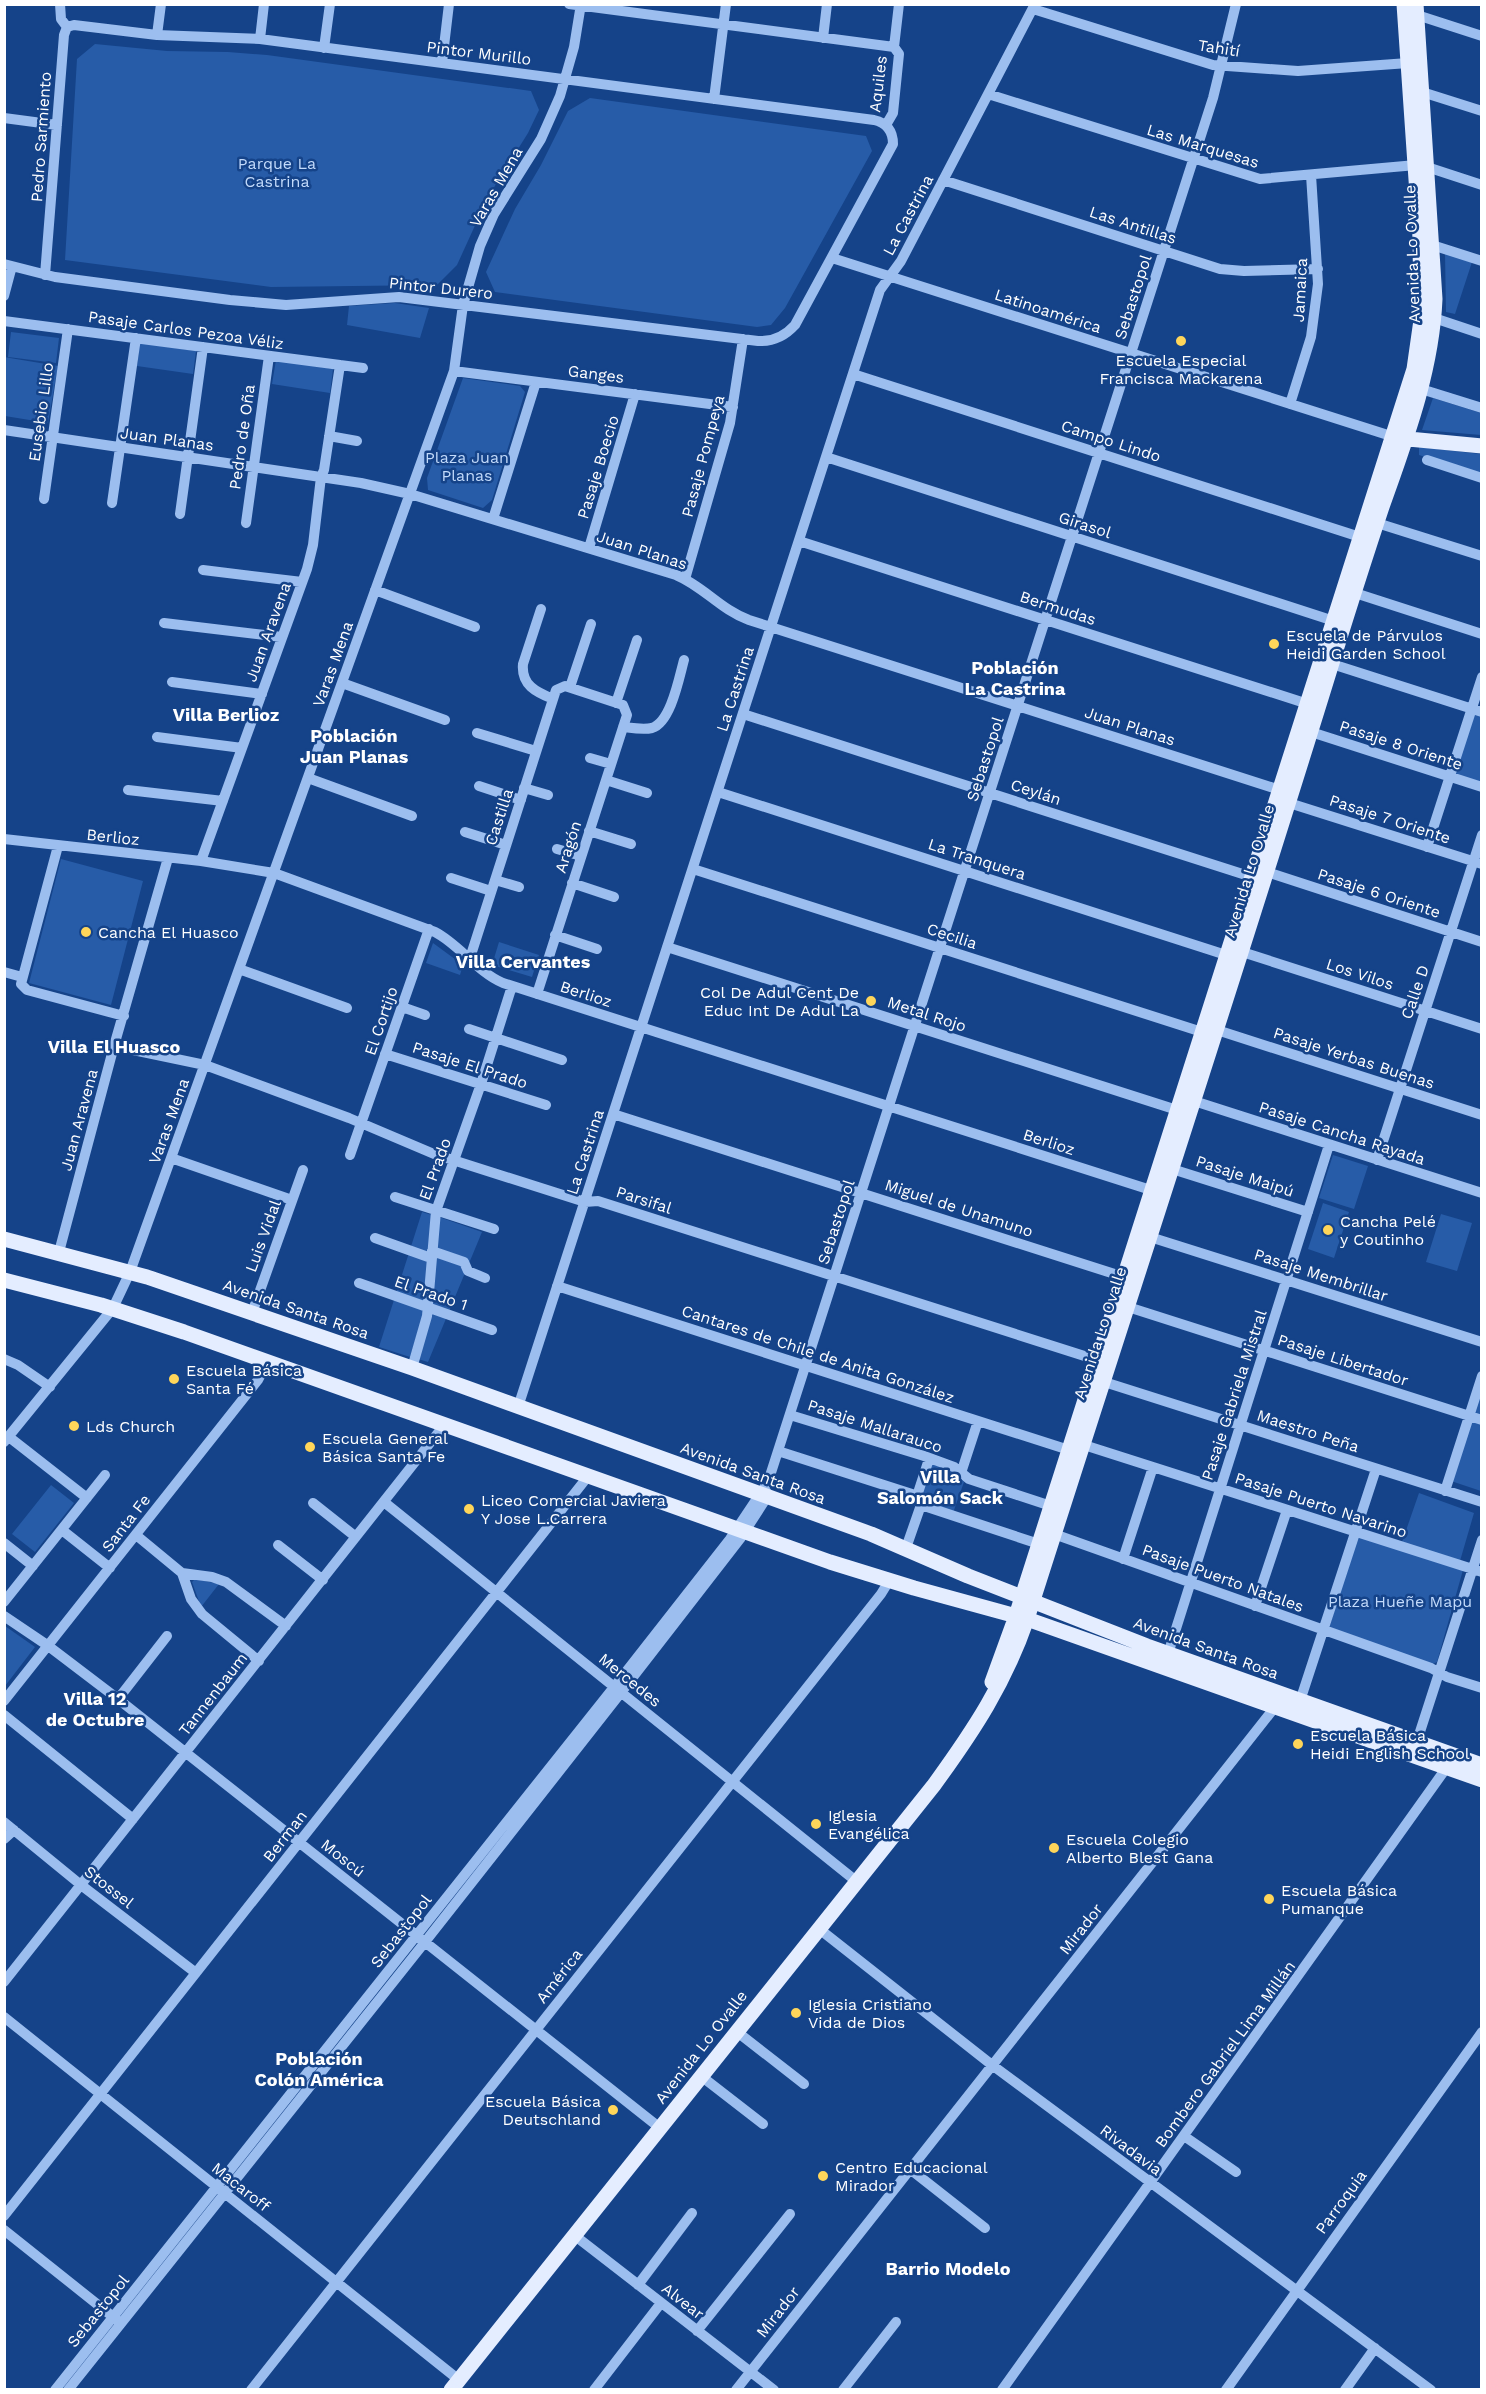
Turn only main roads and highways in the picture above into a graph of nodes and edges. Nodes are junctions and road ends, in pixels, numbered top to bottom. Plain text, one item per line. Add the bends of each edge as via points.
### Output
1 (1404, 4) edge
2 (1416, 10) edge
3 (1421, 166) junction
4 (1398, 438) junction
5 (1482, 446) edge
6 (1232, 951) junction
7 (1209, 1031) junction
8 (1158, 1192) junction
9 (4, 1239) edge
10 (4, 1280) edge
11 (1098, 1380) junction
12 (1027, 1599) junction
13 (1021, 1617) junction
14 (1482, 1765) edge
15 (1482, 1780) edge
16 (455, 2385) edge

1 - 3 main road, Avenida Lo Ovalle
2 - 3 main road, Avenida Lo Ovalle via 1422,92
3 - 4 main road, Avenida Lo Ovalle via 1420,330
3 - 4 main road, Avenida Lo Ovalle via 1432,245 1434,318 1421,388
4 - 5 main road
4 - 6 main road, Avenida Lo Ovalle via 1360,537
4 - 6 main road, Avenida Lo Ovalle via 1377,523 1267,873
6 - 7 main road, Avenida Lo Ovalle
7 - 8 main road, Avenida Lo Ovalle via 1177,1110
7 - 8 main road, Avenida Lo Ovalle via 1194,1101 1172,1169
8 - 11 main road, Avenida Lo Ovalle via 1150,1236 1128,1307
8 - 11 main road, Avenida Lo Ovalle via 1097,1360
9 - 12 main road, Avenida Santa Rosa via 130,1272 412,1368 764,1493
10 - 13 main road, Avenida Santa Rosa via 113,1308 740,1531 889,1581
11 - 12 main road, Avenida Lo Ovalle via 1069,1450 1039,1544
11 - 12 main road, Avenida Lo Ovalle via 1084,1445
12 - 13 main road, Avenida Lo Ovalle
12 - 14 main road, Avenida Santa Rosa via 1168,1654
13 - 15 main road, Avenida Santa Rosa
13 - 16 main road, Avenida Lo Ovalle via 976,1724 934,1785

